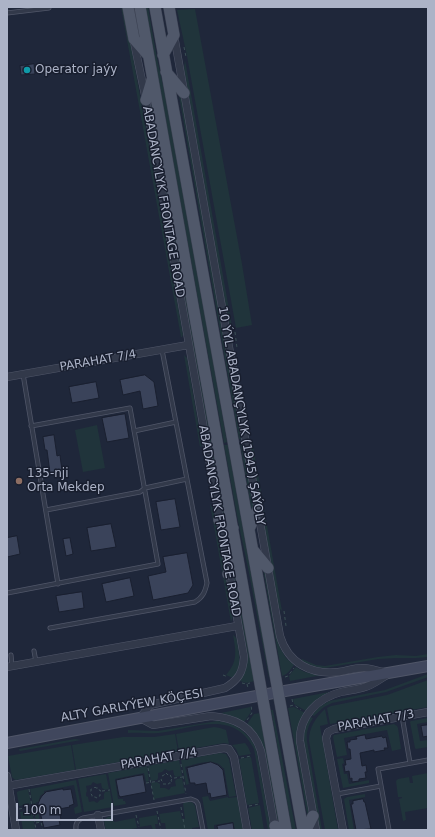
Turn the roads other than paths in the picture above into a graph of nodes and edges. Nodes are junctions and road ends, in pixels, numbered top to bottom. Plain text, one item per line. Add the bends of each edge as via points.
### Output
1 (49, 7) edge
2 (128, 7) edge
3 (140, 7) edge
4 (155, 7) edge
5 (169, 7) edge
6 (7, 13) edge
7 (174, 35) junction
8 (134, 40) junction
9 (163, 55) junction
10 (148, 56) junction
11 (166, 72) junction
12 (152, 77) junction
13 (184, 93) junction
14 (146, 100) junction
15 (188, 345) junction
16 (162, 350) junction
17 (23, 374) junction
18 (7, 377) edge
19 (176, 422) junction
20 (32, 426) junction
21 (134, 431) junction
22 (187, 479) junction
23 (144, 489) junction
24 (258, 509) junction
25 (46, 510) junction
26 (219, 520) junction
27 (233, 528) junction
28 (249, 530) junction
29 (252, 550) junction
30 (238, 559) junction
31 (268, 568) junction
32 (228, 574) junction
33 (58, 584) junction
34 (7, 593) edge
35 (238, 626) junction
36 (50, 628) dead end
37 (34, 651) dead end
38 (11, 655) dead end
39 (36, 662) junction
40 (428, 666) edge
41 (10, 667) edge
42 (389, 673) junction
43 (278, 692) junction
44 (262, 695) junction
45 (428, 712) edge
46 (402, 716) junction
47 (140, 718) junction
48 (7, 742) edge
49 (428, 760) edge
50 (410, 763) junction
51 (7, 776) edge
52 (8, 786) edge
53 (381, 786) junction
54 (337, 794) junction
55 (98, 815) junction
56 (313, 816) junction
57 (277, 829) edge
58 (16, 830) edge
59 (76, 830) edge
60 (101, 830) edge
61 (204, 830) edge
62 (247, 830) edge
63 (286, 830) edge
64 (304, 830) edge
65 (316, 830) edge
66 (343, 830) edge
67 (389, 830) edge

1 - 6 lane
2 - 8 main road
3 - 10 main road
4 - 9 main road, 10 ÝYL ABADANÇYLYK (1945) ŞAÝOLY
5 - 7 main road
7 - 9 main road
7 - 13 street
8 - 10 main road
8 - 14 street, ABADANCYLYK FRONTAGE ROAD
9 - 11 main road, 10 ÝYL ABADANÇYLYK (1945) ŞAÝOLY
10 - 12 main road
11 - 13 main road
11 - 28 main road, 10 ÝYL ABADANÇYLYK (1945) ŞAÝOLY
12 - 14 main road
12 - 27 main road
13 - 24 street
14 - 15 street, ABADANCYLYK FRONTAGE ROAD
15 - 16 street, PARAHAT 7/4
15 - 26 street, ABADANCYLYK FRONTAGE ROAD
16 - 17 street, PARAHAT 7/4
16 - 19 lane
17 - 18 street, PARAHAT 7/4
17 - 20 lane
19 - 21 lane
19 - 22 lane
20 - 21 lane via 130,408
20 - 25 lane
21 - 23 lane
22 - 23 lane
22 - 36 lane via 207,583 202,597 195,602
23 - 25 lane via 140,492
23 - 33 lane via 158,564
24 - 28 main road
24 - 31 street
25 - 33 lane
26 - 27 main road
26 - 32 street, ABADANCYLYK FRONTAGE ROAD
27 - 30 main road
28 - 29 main road, 10 ÝYL ABADANÇYLYK (1945) ŞAÝOLY
29 - 31 main road
29 - 43 main road, 10 ÝYL ABADANÇYLYK (1945) ŞAÝOLY
30 - 32 main road
30 - 44 main road
31 - 42 street via 280,636 287,653 295,660 309,669 321,672 363,668
32 - 35 street, ABADANCYLYK FRONTAGE ROAD
33 - 34 lane
35 - 39 street
35 - 47 street, ABADANCYLYK FRONTAGE ROAD via 244,662 239,676 233,683 221,690 150,705
37 - 39 lane
38 - 41 lane
39 - 41 street
40 - 42 street, ALTY GARLYÝEW KÖÇESI
42 - 43 street, ALTY GARLYÝEW KÖÇESI
42 - 56 street via 367,687 327,697 314,707 304,720 300,732 301,746
43 - 44 street, ALTY GARLYÝEW KÖÇESI
43 - 64 main road, 10 ÝYL ABADANÇYLYK (1945) ŞAÝOLY
44 - 47 street, ALTY GARLYÝEW KÖÇESI
44 - 63 main road
45 - 46 street, PARAHAT 7/3
46 - 50 lane
46 - 54 street, PARAHAT 7/3 via 328,732 326,738
47 - 48 street, ALTY GARLYÝEW KÖÇESI
47 - 57 street via 153,725 211,716 234,720 245,727 254,736 261,751
49 - 50 lane
50 - 53 lane via 378,769
51 - 52 street
52 - 58 street
52 - 62 street, PARAHAT 7/4 via 224,748 234,757
53 - 54 lane
53 - 67 lane
54 - 66 street, PARAHAT 7/3
55 - 59 lane via 79,819
55 - 60 street
55 - 61 lane via 191,799 198,804
56 - 64 main road
56 - 65 street

